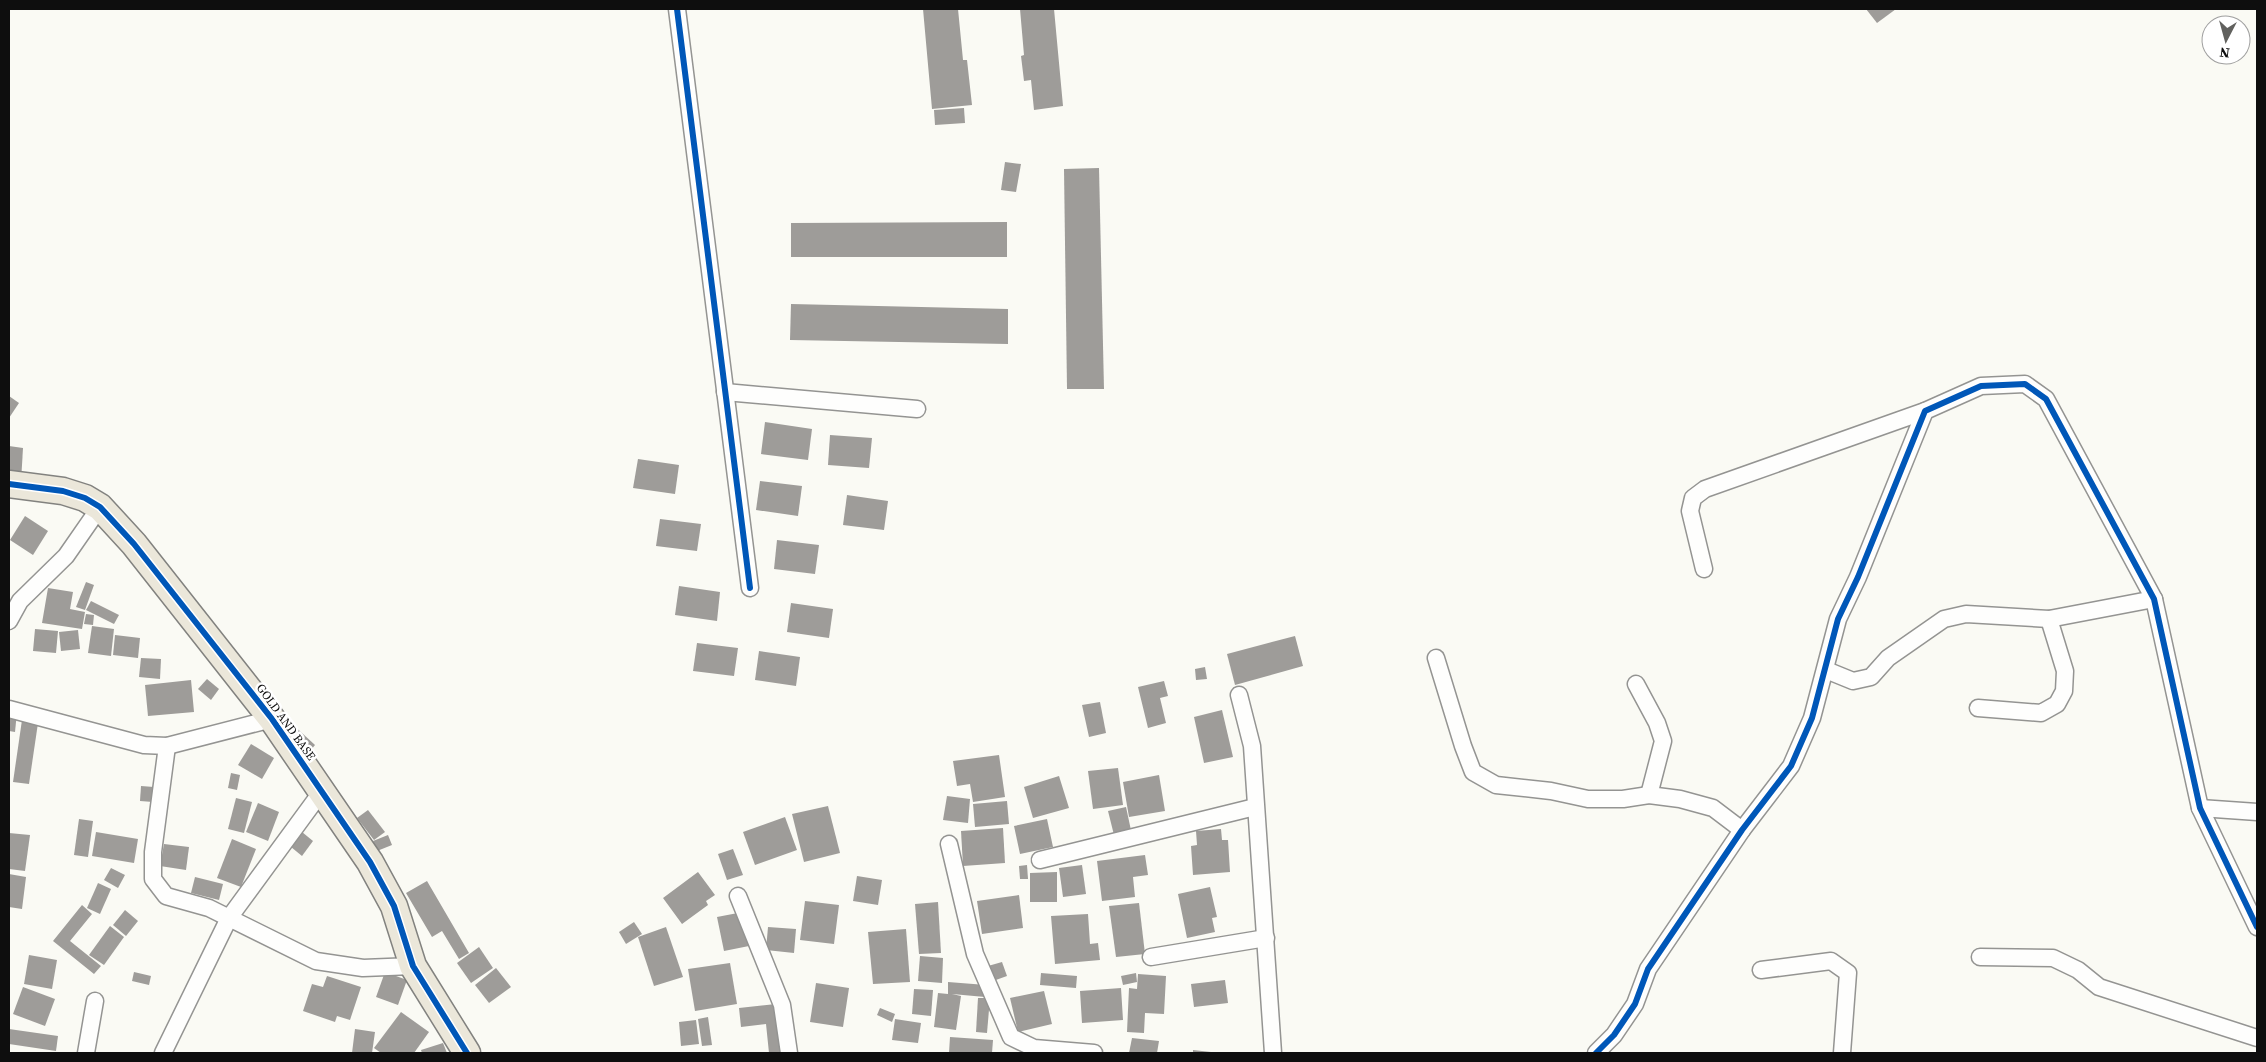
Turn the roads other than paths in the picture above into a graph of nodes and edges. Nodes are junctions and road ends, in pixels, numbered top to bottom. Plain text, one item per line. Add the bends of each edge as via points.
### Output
1 (677, 9) edge
2 (725, 392) junction
3 (917, 409) dead end
4 (1925, 410) junction
5 (9, 484) edge
6 (100, 507) junction
7 (1704, 569) dead end
8 (750, 588) dead end
9 (2154, 599) junction
10 (2049, 619) junction
11 (9, 621) edge
12 (1436, 658) dead end
13 (1826, 670) junction
14 (1636, 684) dead end
15 (1239, 695) dead end
16 (1978, 708) dead end
17 (9, 709) edge
18 (272, 719) junction
19 (167, 746) junction
20 (322, 791) junction
21 (1649, 795) junction
22 (1255, 807) junction
23 (2200, 808) junction
24 (2257, 812) edge
25 (1742, 830) junction
26 (948, 844) dead end
27 (1040, 860) dead end
28 (738, 896) dead end
29 (229, 918) junction
30 (2257, 927) edge
31 (1266, 938) junction
32 (1151, 957) dead end
33 (1980, 957) dead end
34 (413, 966) junction
35 (1761, 970) dead end
36 (95, 1002) dead end
37 (2257, 1038) edge
38 (86, 1053) edge
39 (163, 1053) edge
40 (467, 1053) edge
41 (789, 1053) edge
42 (1094, 1053) edge
43 (1273, 1053) edge
44 (1596, 1053) edge
45 (1842, 1053) edge

1 - 2 street
2 - 3 street
2 - 8 street
4 - 7 street via 1705,489 1693,498 1690,510
4 - 9 street via 1981,386 2025,384 2046,399
4 - 13 street via 1858,578 1838,619
5 - 6 main road, GOLD AND BASE via 63,490
6 - 11 street via 66,556 20,601
6 - 18 main road, GOLD AND BASE via 134,544
9 - 10 street
9 - 23 street
10 - 13 street via 1966,614 1944,619 1888,658 1870,677 1853,681
10 - 16 street via 2066,671 2064,691 2057,704 2041,713
12 - 21 street via 1473,772 1496,785 1588,799
13 - 25 street via 1812,718 1791,766
14 - 21 street via 1663,741
15 - 22 street via 1252,746
17 - 19 street via 144,745
18 - 19 street
18 - 20 main road, GOLD AND BASE
19 - 29 street via 153,852 153,879 166,896 209,908
20 - 29 street
20 - 34 main road, GOLD AND BASE via 370,862 394,906
21 - 25 street via 1713,808
22 - 27 street
22 - 31 street
23 - 24 street
23 - 30 street
25 - 44 street via 1648,969 1635,1004 1614,1035
26 - 42 street via 975,954 1011,1037 1034,1048
28 - 41 street via 782,1005
29 - 34 street via 316,961 363,968
29 - 39 street
31 - 32 street
31 - 43 street
33 - 37 street via 2053,958 2078,970 2099,987
34 - 40 main road, GOLD AND BASE
35 - 45 street via 1831,961 1848,973
36 - 38 street

